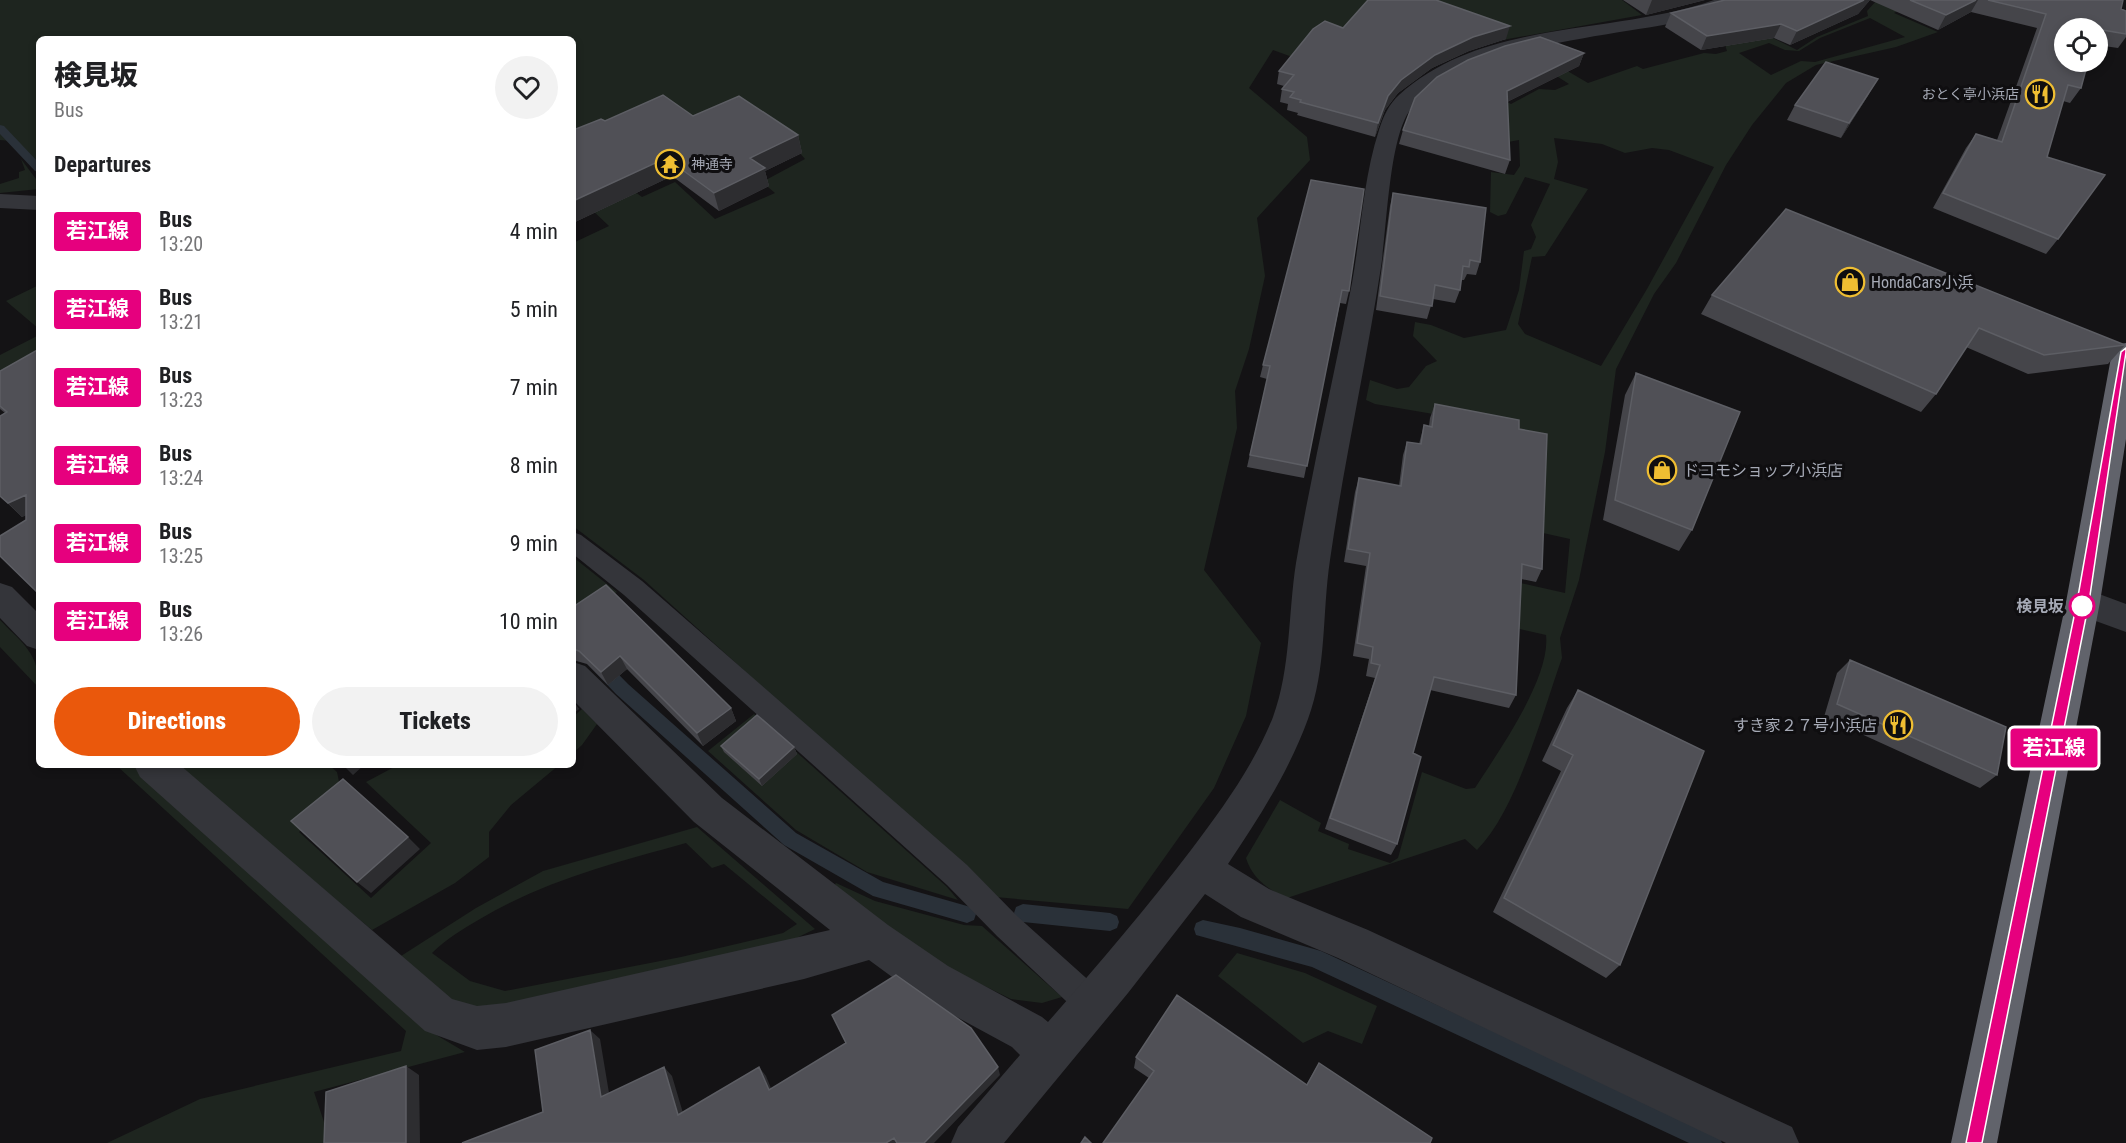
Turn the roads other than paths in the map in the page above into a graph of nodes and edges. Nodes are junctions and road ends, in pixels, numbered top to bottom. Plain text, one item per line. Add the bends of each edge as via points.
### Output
1 (1731, 0) edge
2 (0, 201) edge
3 (36, 203) edge
4 (2126, 352) edge
5 (576, 543) edge
6 (0, 596) edge
7 (2083, 602) junction
8 (2126, 618) edge
9 (36, 633) edge
10 (576, 680) edge
11 (156, 768) edge
12 (1201, 869) junction
13 (873, 939) junction
14 (1093, 1005) junction
15 (1049, 1054) junction
16 (974, 1143) edge
17 (1776, 1143) edge
18 (1974, 1143) edge

1 - 12 street via 1691,13 1469,60 1404,100 1395,113 1312,567 1307,652 1291,717 1264,771
2 - 3 street
4 - 7 highway
5 - 14 lane via 633,588 957,875 1006,926
6 - 9 street
7 - 8 street
7 - 18 highway
10 - 13 street via 708,810
11 - 13 street via 440,1016 477,1028 506,1025
12 - 14 street
12 - 17 street via 1255,903 1353,944
13 - 15 street via 933,981 1027,1032
14 - 15 street
15 - 16 street

